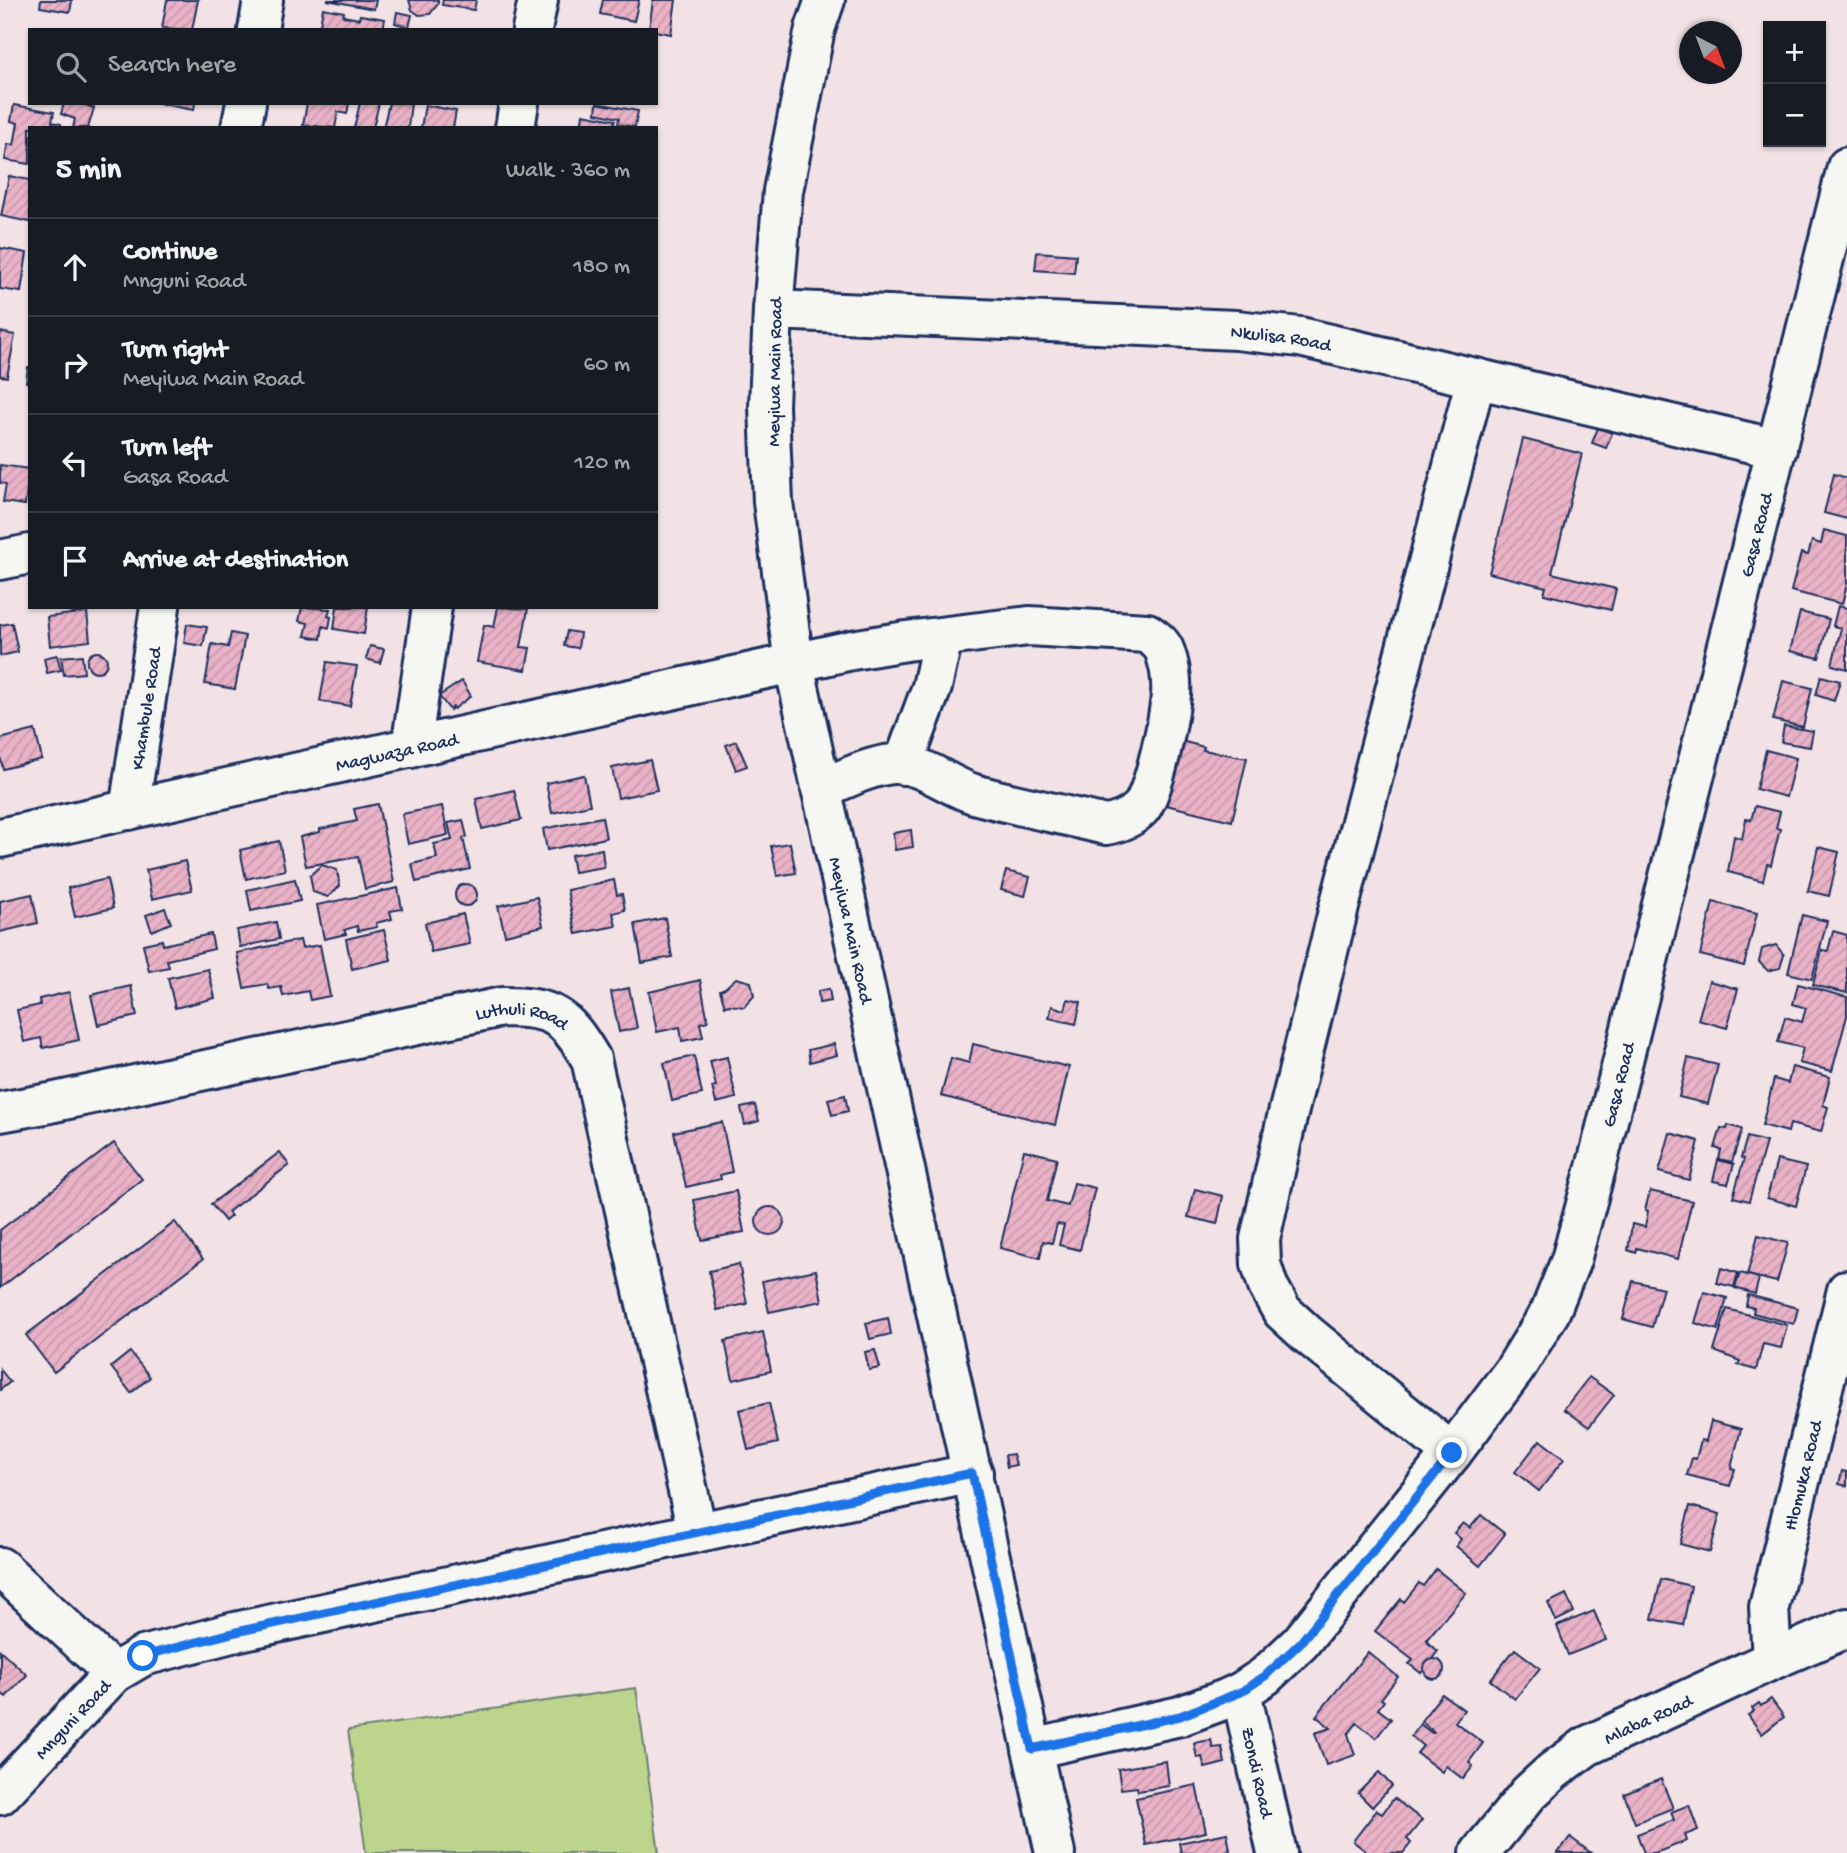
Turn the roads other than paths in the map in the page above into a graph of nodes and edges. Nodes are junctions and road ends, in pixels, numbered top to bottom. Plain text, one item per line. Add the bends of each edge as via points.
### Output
1 (264, 0) edge
2 (538, 0) edge
3 (825, 0) edge
4 (258, 28) edge
5 (532, 28) edge
6 (246, 105) edge
7 (519, 105) edge
8 (242, 126) edge
9 (515, 126) edge
10 (1847, 167) edge
11 (773, 310) junction
12 (1476, 378) junction
13 (1777, 449) junction
14 (28, 554) edge
15 (0, 560) edge
16 (160, 609) edge
17 (432, 609) edge
18 (943, 637) junction
19 (794, 664) junction
20 (411, 748) junction
21 (903, 765) junction
22 (821, 789) junction
23 (129, 810) junction
24 (0, 838) edge
25 (0, 1112) edge
26 (1847, 1290) edge
27 (1452, 1453) junction
28 (972, 1473) junction
29 (697, 1531) junction
30 (0, 1567) edge
31 (1847, 1628) edge
32 (1772, 1660) junction
33 (114, 1674) junction
34 (1241, 1692) junction
35 (1032, 1749) junction
36 (0, 1795) edge
37 (1055, 1853) edge
38 (1277, 1853) edge
39 (1480, 1853) edge

1 - 4 street
2 - 5 street
3 - 11 street, Meyiwa Main Road via 815,29 783,191
6 - 8 street
7 - 9 street
10 - 13 street, Gasa Road
11 - 12 street, Nkulisa Road via 1236,330 1300,337
11 - 19 street, Meyiwa Main Road via 769,406 773,502
12 - 13 street, Nkulisa Road
12 - 27 street via 1339,907 1260,1240 1261,1264 1282,1311
13 - 27 street, Gasa Road via 1571,1260 1550,1312 1515,1369
14 - 15 street
16 - 23 street, Khambule Road
17 - 20 street
18 - 19 street, Magwaza Road
18 - 21 street via 933,687
18 - 21 street, Magwaza Road via 1029,626 1127,631 1158,640 1170,669 1171,696 1152,789 1140,809 1106,825 971,793
19 - 20 street, Magwaza Road
19 - 22 street, Meyiwa Main Road
20 - 23 street, Magwaza Road
21 - 22 street via 881,767
22 - 28 street, Meyiwa Main Road
23 - 24 street, Magwaza Road
25 - 29 street, Luthuli Road via 502,1007 533,1007 560,1018 577,1034 591,1059
26 - 32 street, Hlomuka Road via 1769,1606
27 - 34 street, Gasa Road via 1300,1643
28 - 29 street, Mnguni Road
28 - 35 street, Meyiwa Main Road
29 - 33 street, Mnguni Road via 187,1643 143,1656
30 - 33 street
31 - 32 street, Mlaba Road
32 - 39 street, Mlaba Road via 1587,1746 1529,1793
33 - 36 street, Mnguni Road
34 - 35 street, Gasa Road via 1180,1716
34 - 38 street, Zondi Road
35 - 37 street, Meyiwa Main Road

